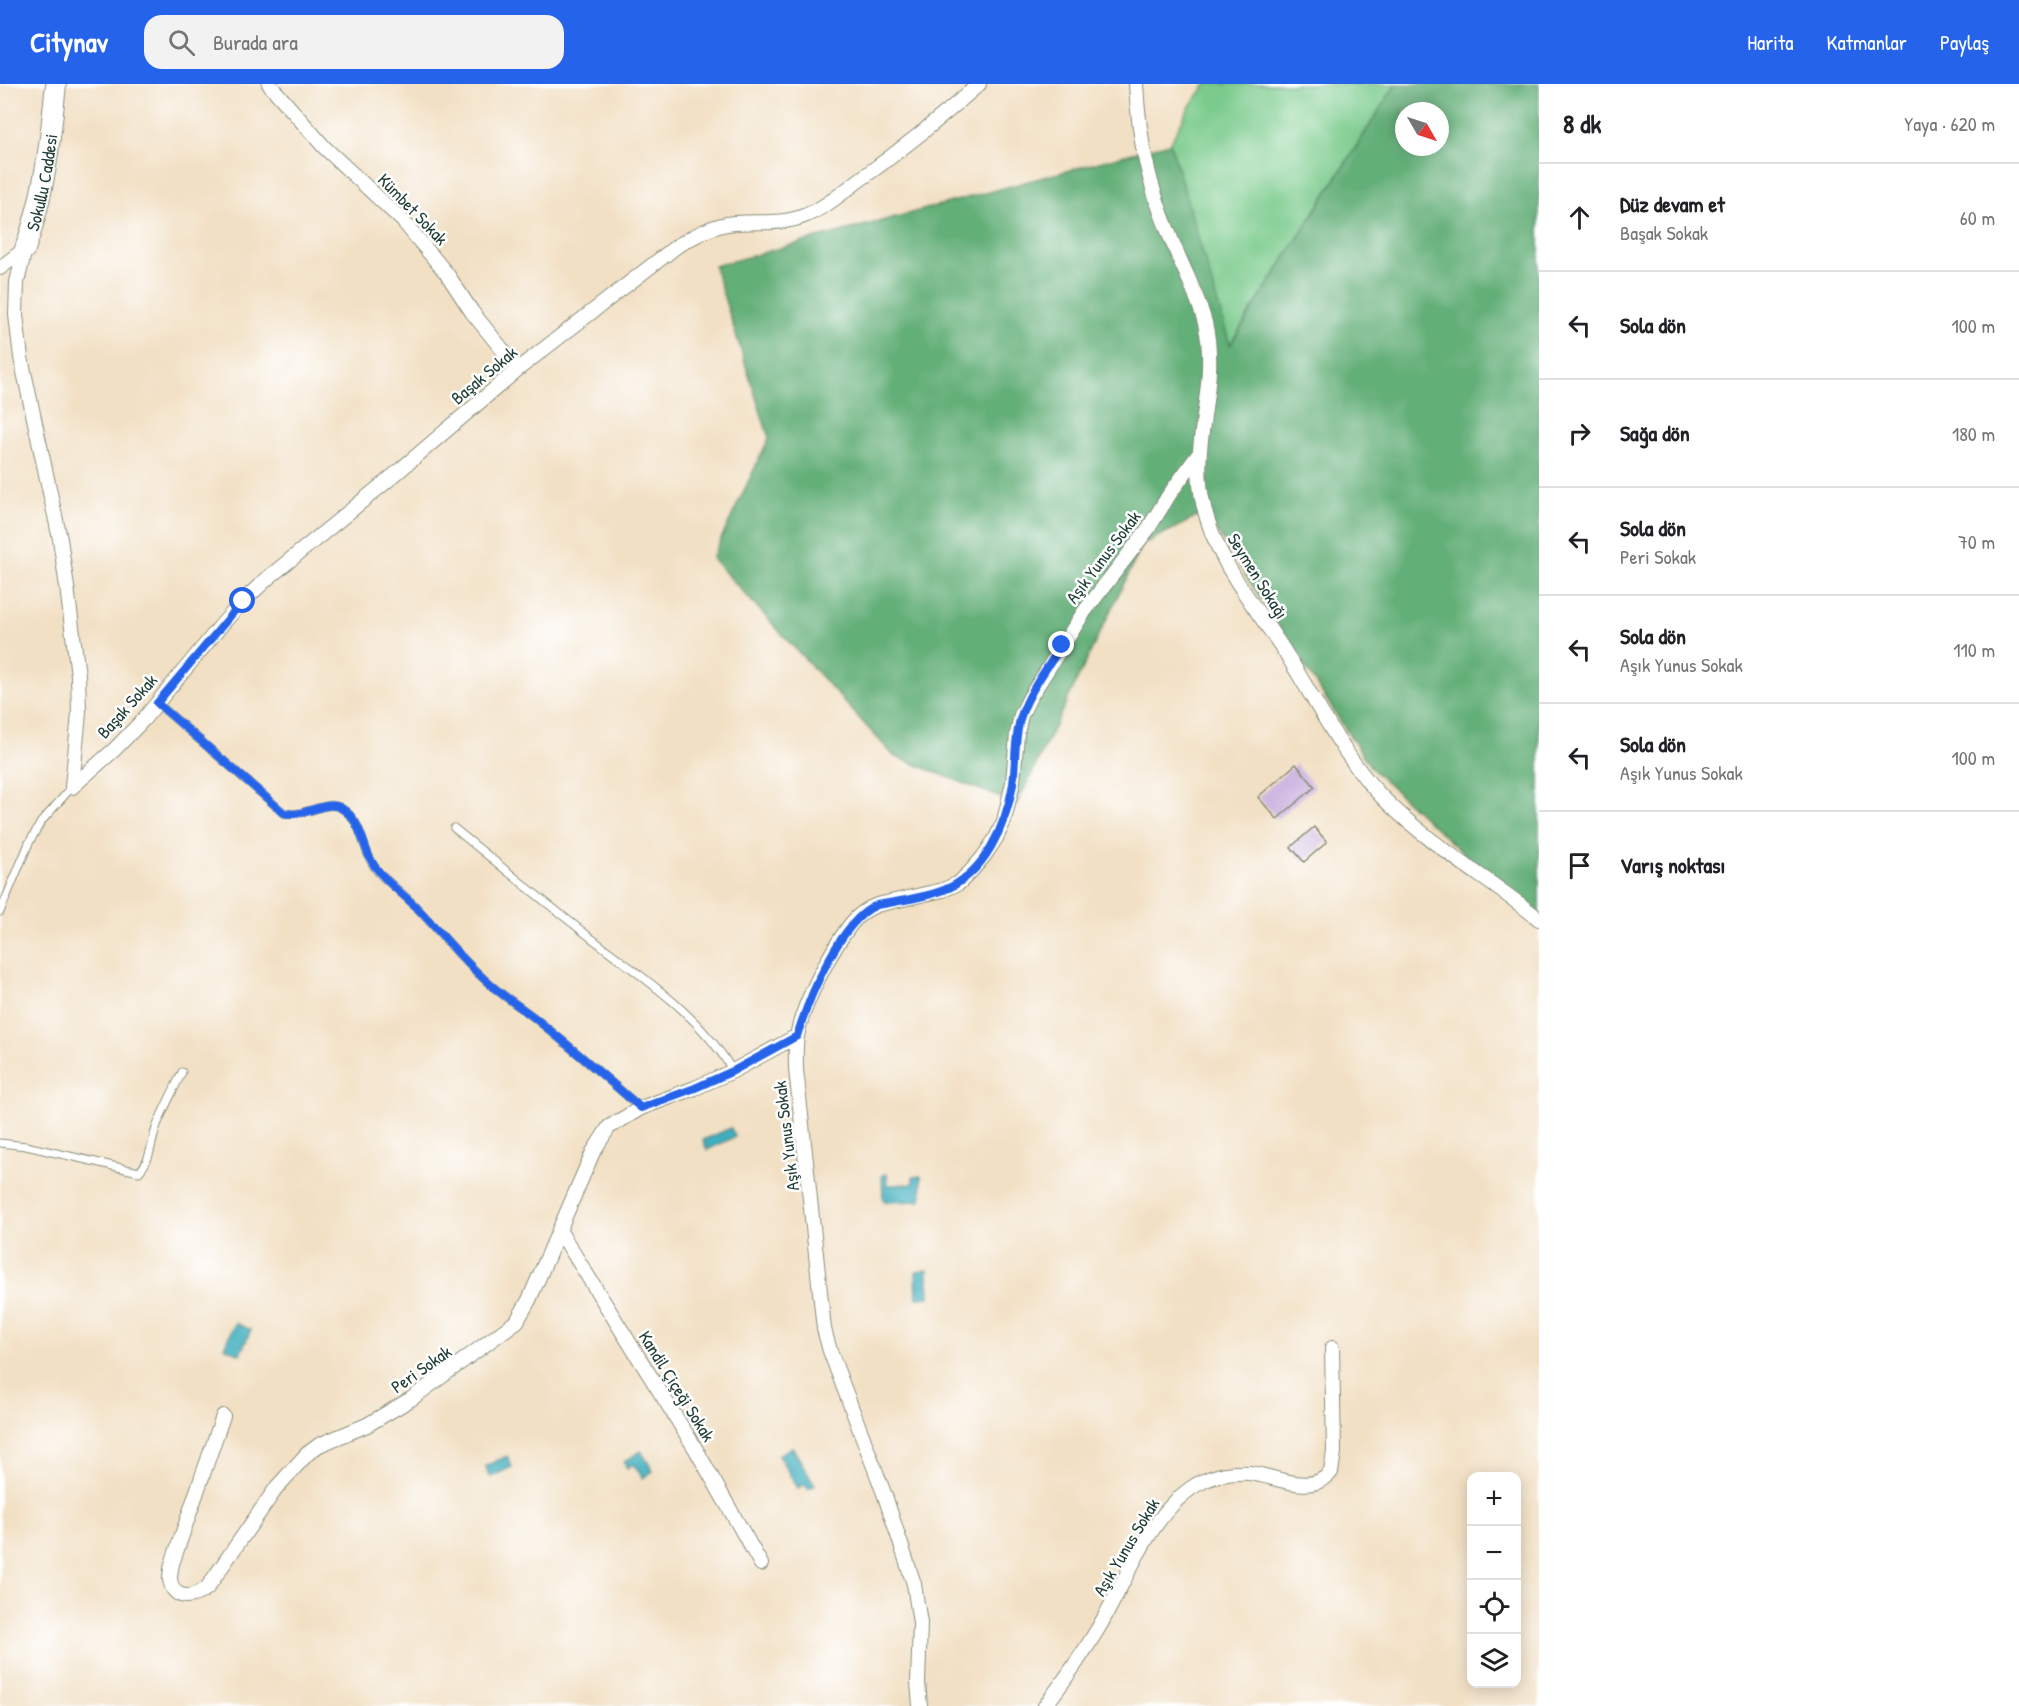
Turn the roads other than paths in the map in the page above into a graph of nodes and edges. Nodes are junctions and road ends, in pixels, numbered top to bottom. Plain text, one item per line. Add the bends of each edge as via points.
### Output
1 (56, 84) edge
2 (269, 84) edge
3 (1136, 84) edge
4 (975, 85) edge
5 (25, 249) junction
6 (0, 268) edge
7 (518, 369) junction
8 (1198, 455) junction
9 (157, 703) junction
10 (72, 787) junction
11 (454, 828) dead end
12 (0, 912) edge
13 (1535, 913) edge
14 (797, 1036) junction
15 (733, 1071) junction
16 (182, 1072) dead end
17 (641, 1108) junction
18 (0, 1143) edge
19 (559, 1230) junction
20 (1332, 1348) dead end
21 (223, 1416) dead end
22 (761, 1564) dead end
23 (920, 1706) edge
24 (1045, 1706) edge

1 - 5 main road, Sokullu Caddesi via 47,165
2 - 7 street, Kümbet Sokak via 325,147 403,221
3 - 8 street, Seymen Sokağı via 1138,127 1146,166 1170,238 1205,322 1210,375
4 - 7 street, Başak Sokak via 935,123 824,206 791,220 727,224 694,236
5 - 6 street, Sokullu Caddesi
5 - 10 street via 16,315 21,358 60,539 78,675 79,713
7 - 9 street, Başak Sokak via 252,593
8 - 13 street, Seymen Sokağı via 1202,502 1218,551 1365,779 1424,835
8 - 14 street, Aşık Yunus Sokak via 1149,529 1084,612 1030,697 1017,734 1013,782 1004,821 984,856 959,882 943,890 877,905 860,915 816,986
9 - 10 street, Başak Sokak via 115,749
9 - 17 lane via 284,813 303,814 329,805 339,806 349,814 361,832 369,861 466,963
10 - 12 lane via 37,829
11 - 15 lane via 683,1010 712,1039
14 - 15 street, Peri Sokak
14 - 23 street, Aşık Yunus Sokak via 796,1069 824,1329 914,1584 920,1623
15 - 17 street, Peri Sokak
16 - 18 lane via 139,1172
17 - 19 street, Peri Sokak via 609,1127 600,1138
19 - 21 street, Peri Sokak via 517,1321 411,1399 307,1454 277,1487 207,1588 193,1596 179,1595 170,1579 172,1564
19 - 22 street, Kandil Çiçeği Sokak via 695,1448
20 - 24 street, Aşık Yunus Sokak via 1334,1458 1327,1478 1312,1484 1252,1474 1223,1474 1184,1493 1146,1542 1099,1627

